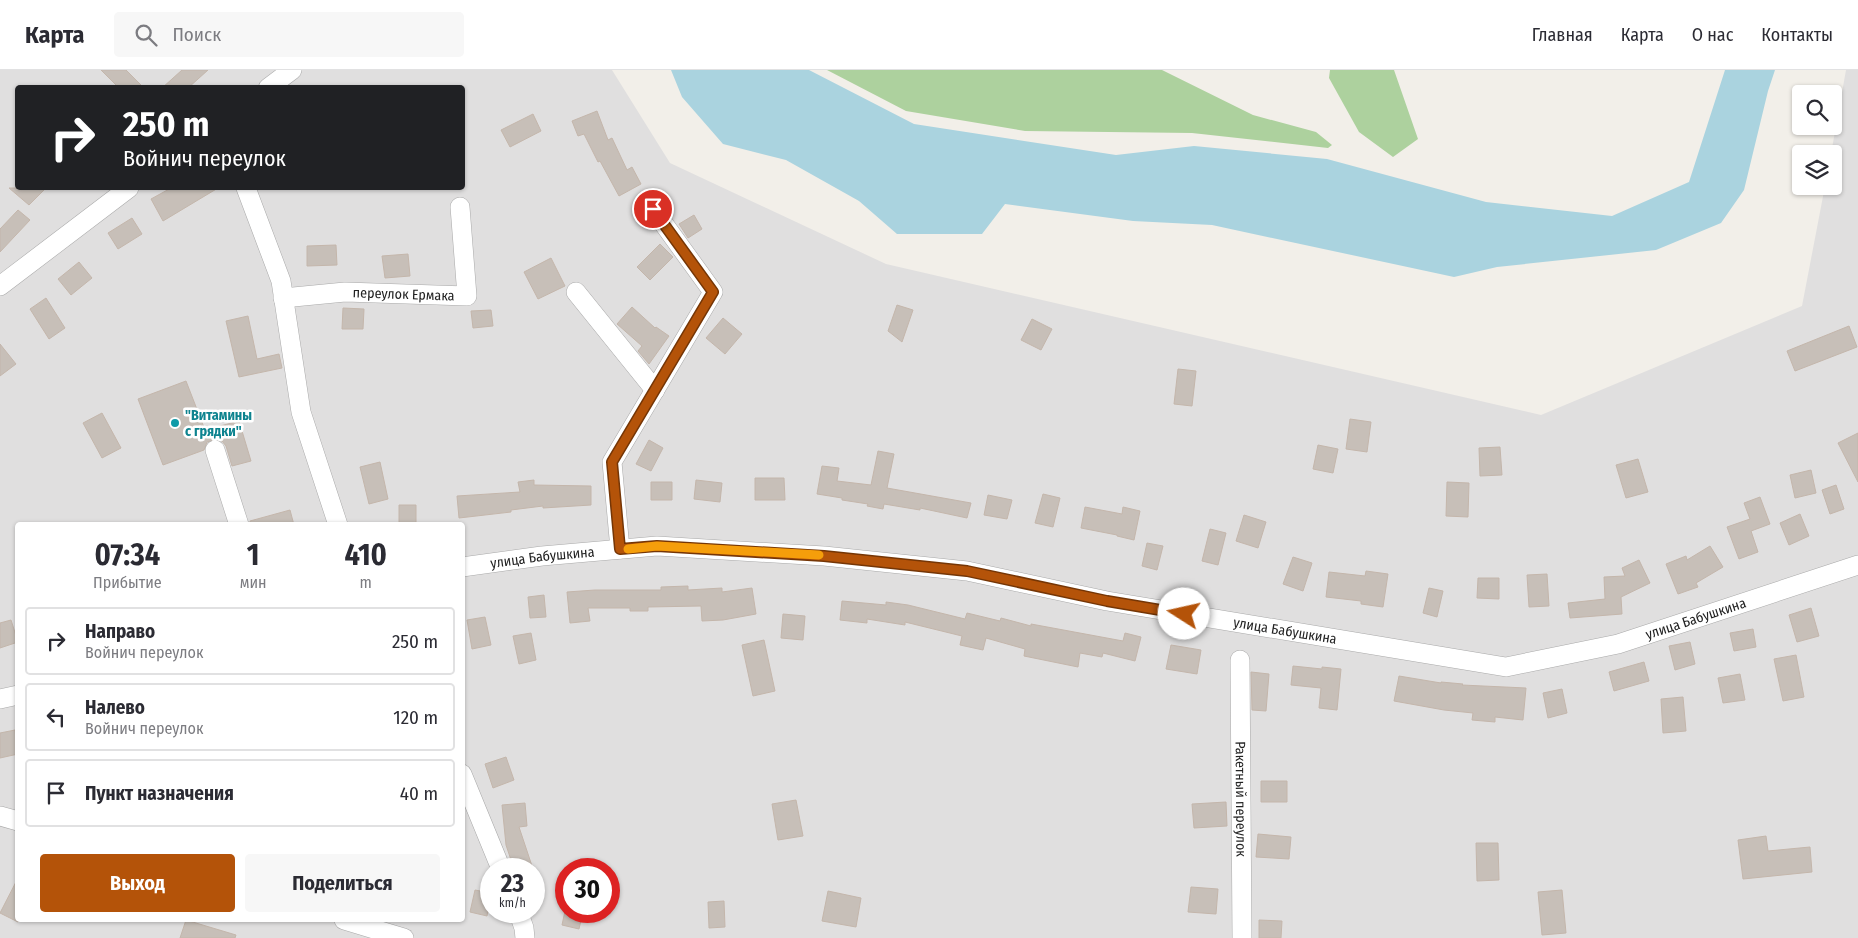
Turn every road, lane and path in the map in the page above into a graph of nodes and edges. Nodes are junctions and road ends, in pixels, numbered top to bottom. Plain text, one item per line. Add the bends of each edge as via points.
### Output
1 (292, 70) edge
2 (272, 85) edge
3 (126, 190) edge
4 (247, 190) edge
5 (460, 207) dead end
6 (653, 209) dead end
7 (0, 286) edge
8 (576, 292) dead end
9 (283, 298) junction
10 (655, 390) junction
11 (215, 450) dead end
12 (238, 522) edge
13 (337, 522) edge
14 (620, 549) junction
15 (1858, 565) edge
16 (465, 567) edge
17 (1240, 660) dead end
18 (15, 695) edge
19 (0, 699) edge
20 (465, 782) edge
21 (0, 816) edge
22 (15, 820) edge
23 (496, 858) edge
24 (351, 922) edge
25 (522, 923) edge
26 (404, 938) edge
27 (525, 938) edge
28 (1242, 938) edge

1 - 2 street
3 - 7 street
4 - 9 street via 281,281
5 - 9 street, переулок Ермака via 467,296 345,292
6 - 10 street via 713,292
8 - 10 street
9 - 13 street via 301,412
10 - 14 street via 612,462
11 - 12 street
14 - 15 street, улица Бабушкина via 657,546 814,555 967,571 1107,601 1506,667 1618,644
14 - 16 street, улица Бабушкина
17 - 28 street, Ракетный переулок
18 - 19 street
20 - 23 street
21 - 22 street
24 - 26 street
25 - 27 street

